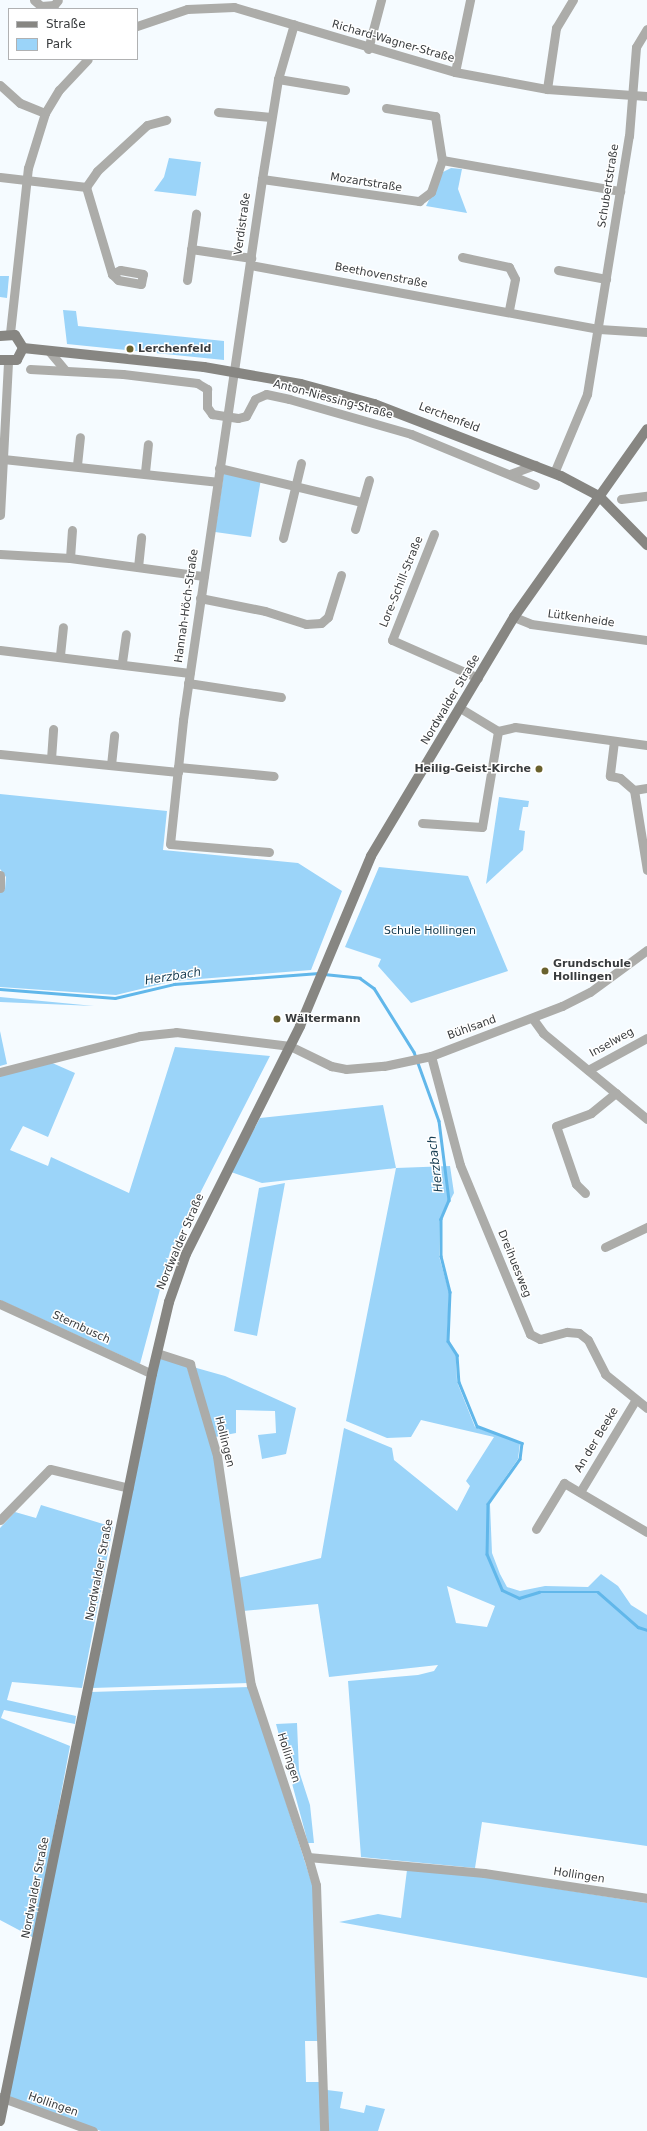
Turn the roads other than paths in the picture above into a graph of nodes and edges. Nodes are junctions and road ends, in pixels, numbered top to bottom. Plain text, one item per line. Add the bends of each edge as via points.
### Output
1 (34, 0) edge
2 (381, 0) edge
3 (470, 0) edge
4 (573, 0) edge
5 (55, 3) edge
6 (216, 3) edge
7 (294, 24) junction
8 (138, 26) edge
9 (647, 29) edge
10 (368, 49) junction
11 (87, 60) edge
12 (456, 72) junction
13 (278, 79) junction
14 (0, 85) edge
15 (548, 89) junction
16 (345, 90) dead end
17 (647, 96) edge
18 (631, 97) junction
19 (386, 108) dead end
20 (218, 112) dead end
21 (45, 113) junction
22 (271, 117) junction
23 (166, 120) dead end
24 (442, 160) junction
25 (0, 176) edge
26 (262, 179) junction
27 (26, 180) junction
28 (86, 187) junction
29 (620, 192) junction
30 (196, 214) dead end
31 (191, 249) junction
32 (462, 257) dead end
33 (250, 262) junction
34 (558, 270) dead end
35 (112, 274) dead end
36 (606, 278) junction
37 (187, 280) dead end
38 (509, 311) junction
39 (599, 329) junction
40 (647, 332) edge
41 (10, 333) junction
42 (0, 336) edge
43 (23, 348) junction
44 (49, 351) junction
45 (4, 362) edge
46 (30, 369) dead end
47 (65, 370) junction
48 (235, 372) junction
49 (3, 407) edge
50 (227, 416) junction
51 (647, 428) edge
52 (80, 437) dead end
53 (148, 444) dead end
54 (3, 459) junction
55 (301, 463) dead end
56 (77, 464) junction
57 (535, 465) junction
58 (219, 468) junction
59 (145, 472) junction
60 (554, 473) junction
61 (510, 474) junction
62 (369, 480) dead end
63 (216, 482) junction
64 (296, 484) junction
65 (535, 485) dead end
66 (599, 496) junction
67 (647, 496) edge
68 (621, 499) dead end
69 (362, 502) junction
70 (0, 515) edge
71 (355, 529) dead end
72 (72, 530) dead end
73 (434, 534) dead end
74 (141, 538) dead end
75 (283, 538) dead end
76 (647, 545) edge
77 (0, 554) edge
78 (70, 558) junction
79 (138, 567) junction
80 (341, 575) dead end
81 (204, 576) junction
82 (200, 598) junction
83 (514, 617) junction
84 (63, 627) dead end
85 (126, 634) dead end
86 (647, 640) edge
87 (0, 650) edge
88 (60, 655) junction
89 (122, 662) junction
90 (190, 673) junction
91 (478, 678) junction
92 (188, 684) junction
93 (281, 697) dead end
94 (460, 708) junction
95 (53, 729) dead end
96 (498, 731) junction
97 (114, 735) dead end
98 (614, 741) junction
99 (647, 745) edge
100 (0, 754) edge
101 (51, 759) junction
102 (111, 765) junction
103 (178, 769) junction
104 (274, 776) dead end
105 (647, 788) edge
106 (634, 790) junction
107 (422, 823) dead end
108 (269, 852) dead end
109 (647, 870) edge
110 (0, 875) edge
111 (0, 888) edge
112 (647, 950) edge
113 (533, 1019) junction
114 (647, 1038) edge
115 (290, 1046) junction
116 (432, 1056) junction
117 (588, 1070) junction
118 (0, 1072) edge
119 (616, 1093) junction
120 (647, 1119) edge
121 (585, 1193) dead end
122 (647, 1227) edge
123 (605, 1246) dead end
124 (0, 1304) edge
125 (157, 1353) junction
126 (152, 1374) junction
127 (635, 1401) junction
128 (647, 1408) edge
129 (129, 1488) junction
130 (580, 1492) junction
131 (0, 1520) edge
132 (536, 1529) dead end
133 (647, 1532) edge
134 (308, 1857) junction
135 (647, 1898) edge
136 (2, 2099) edge
137 (0, 2121) edge
138 (93, 2131) edge
139 (324, 2131) edge

1 - 5 street via 41,6
2 - 10 street
3 - 12 street
4 - 15 street via 556,28
6 - 7 street, Richard-Wagner-Straße via 261,12
6 - 8 street, Richard-Wagner-Straße via 188,9
7 - 10 street, Richard-Wagner-Straße
7 - 13 street, Verdistraße
9 - 18 street, Schubertstraße via 636,47
10 - 12 street, Richard-Wagner-Straße
11 - 21 street via 59,90
12 - 15 street, Richard-Wagner-Straße
13 - 16 street
13 - 22 street, Verdistraße
14 - 21 street via 20,102
15 - 18 street, Richard-Wagner-Straße
17 - 18 street, Richard-Wagner-Straße
18 - 29 street, Schubertstraße
19 - 24 street, Mozartstraße via 435,116
20 - 22 street
21 - 27 street
22 - 26 street, Verdistraße
23 - 28 street via 147,125 97,171
24 - 26 street, Mozartstraße via 431,192 420,201
24 - 29 street
25 - 27 street
26 - 33 street, Verdistraße
27 - 28 street
27 - 41 street
28 - 35 street
29 - 36 street, Schubertstraße
30 - 31 street
31 - 33 street, Beethovenstraße
31 - 37 street
32 - 38 street via 509,267 515,279
33 - 38 street, Beethovenstraße
33 - 48 street, Verdistraße
34 - 36 street
36 - 39 street, Schubertstraße
38 - 39 street, Beethovenstraße
39 - 40 street, Beethovenstraße
39 - 60 street, Schubertstraße via 587,394
41 - 42 main road
41 - 43 main road via 20,338
43 - 44 main road, Lerchenfeld
43 - 45 main road via 20,357
44 - 47 street
44 - 48 main road, Lerchenfeld via 160,360
45 - 49 street
46 - 47 street, Anton-Niessing-Straße
47 - 50 street, Anton-Niessing-Straße via 197,383 207,389 207,407 212,414
48 - 50 street, Hannah-Höch-Straße
48 - 57 main road, Lerchenfeld via 301,384 374,404
49 - 54 street
50 - 58 street, Hannah-Höch-Straße
50 - 61 street, Anton-Niessing-Straße via 246,416 255,399 266,394 411,434
51 - 66 main road, Nordwalder Straße
52 - 56 street
53 - 59 street
54 - 56 street
54 - 70 street
55 - 64 street
56 - 59 street
57 - 60 main road, Lerchenfeld
57 - 61 street
58 - 63 street, Hannah-Höch-Straße
58 - 64 street
59 - 63 street
60 - 66 main road, Lerchenfeld
61 - 65 street, Anton-Niessing-Straße
62 - 69 street
63 - 81 street, Hannah-Höch-Straße
64 - 69 street
64 - 75 street
66 - 76 main road, Lerchenfeld
66 - 83 main road, Nordwalder Straße
67 - 68 street
69 - 71 street
72 - 78 street
73 - 91 street, Lore-Schill-Straße via 392,640
74 - 79 street
77 - 78 street
78 - 79 street
79 - 81 street
80 - 82 street via 328,617 322,623 306,624 265,611
81 - 82 street, Hannah-Höch-Straße
82 - 90 street, Hannah-Höch-Straße
83 - 86 street, Lütkenheide via 531,624
83 - 91 main road, Nordwalder Straße
84 - 88 street
85 - 89 street
87 - 88 street
88 - 89 street
89 - 90 street
90 - 92 street, Hannah-Höch-Straße
91 - 94 main road, Nordwalder Straße
92 - 93 street
92 - 103 street, Hannah-Höch-Straße
94 - 96 street
94 - 115 main road, Nordwalder Straße via 371,856 326,967
95 - 101 street
96 - 98 street via 514,727
96 - 107 street via 482,828
97 - 102 street
98 - 99 street
98 - 106 street via 610,776 620,778
100 - 101 street
101 - 102 street
102 - 103 street
103 - 104 street
103 - 108 street, Hannah-Höch-Straße via 170,844
105 - 106 street
106 - 109 street
110 - 111 street
112 - 113 street, Bühlsand via 583,996
113 - 116 street, Bühlsand
113 - 117 street via 542,1033
114 - 117 street, Inselweg
115 - 116 street, Bühlsand via 331,1066 346,1069
115 - 118 street via 176,1032 140,1036
115 - 125 main road, Nordwalder Straße via 186,1254 169,1302
116 - 127 street, Dreihuesweg via 460,1165 530,1334 540,1339 567,1332 579,1333 588,1340 605,1374
117 - 119 street
119 - 120 street
119 - 121 street via 591,1113 556,1126 576,1184
122 - 123 street
124 - 126 street, Sternbusch
125 - 126 main road, Nordwalder Straße
125 - 134 street, Hollingen via 190,1364 217,1456 251,1685
126 - 129 main road, Nordwalder Straße
127 - 128 street, Dreihuesweg
127 - 130 street, An der Beeke
129 - 131 street via 50,1469
129 - 136 main road, Nordwalder Straße
130 - 132 street via 564,1483
130 - 133 street
134 - 135 street, Hollingen via 484,1873
134 - 139 street via 316,1885
136 - 137 main road, Nordwalder Straße
136 - 138 street, Hollingen

